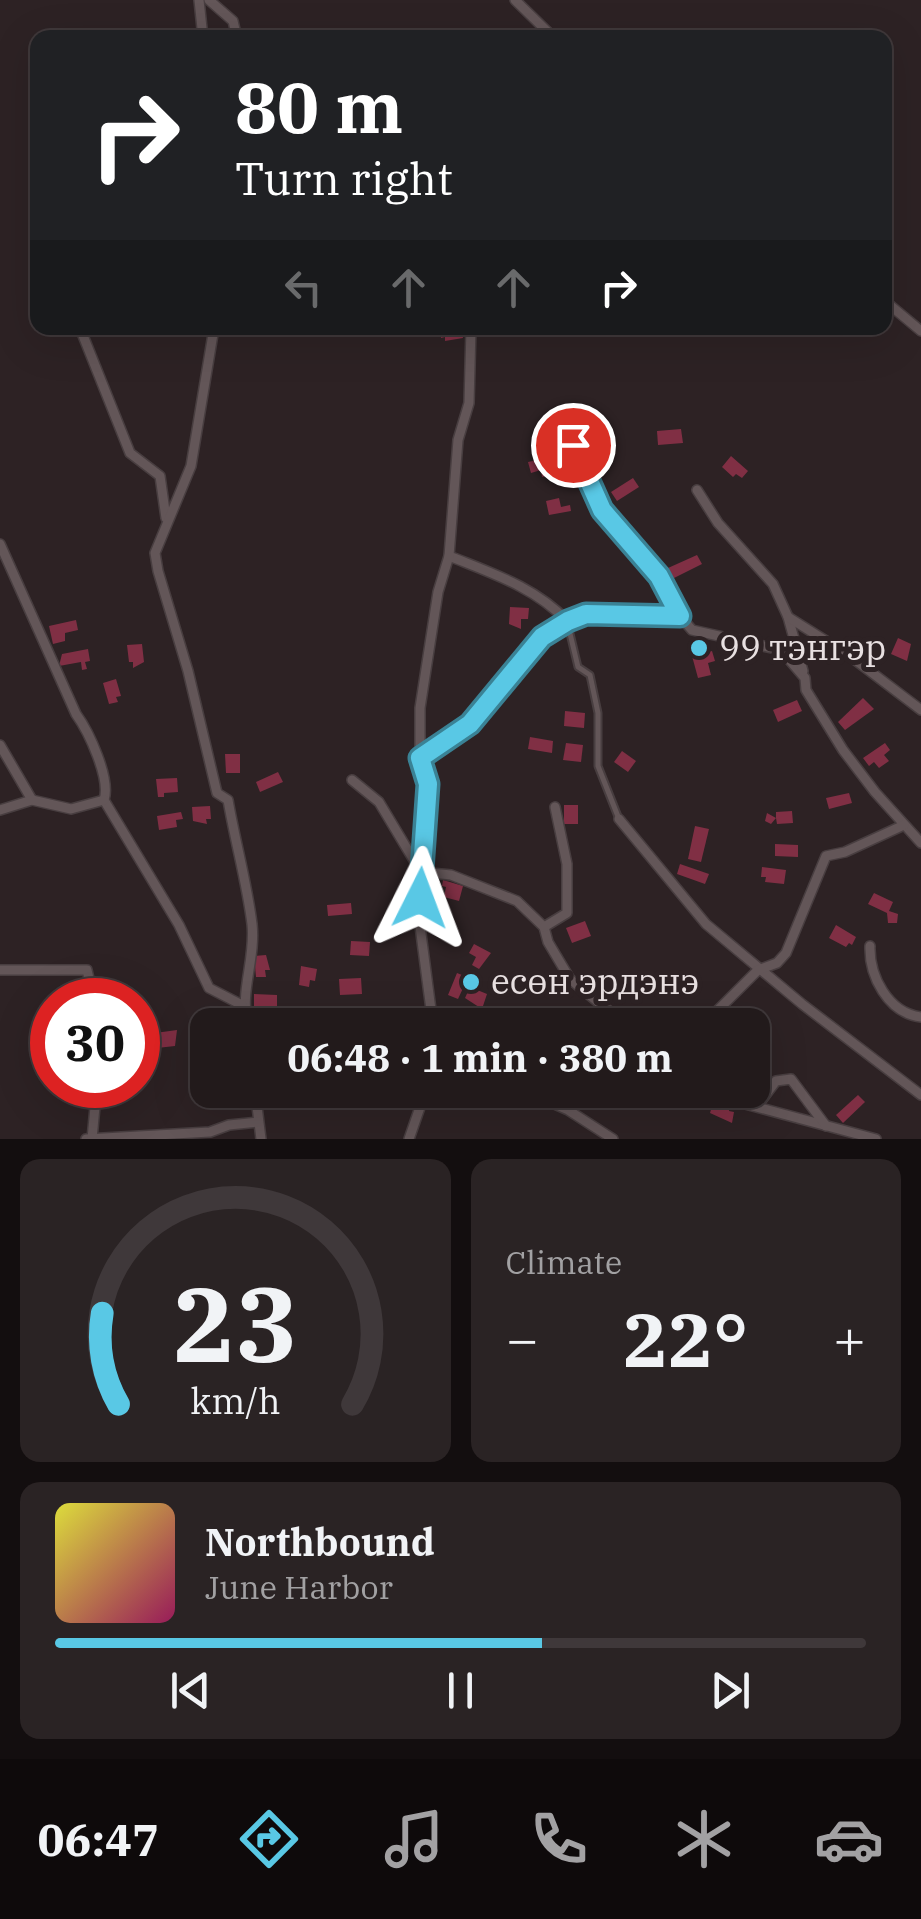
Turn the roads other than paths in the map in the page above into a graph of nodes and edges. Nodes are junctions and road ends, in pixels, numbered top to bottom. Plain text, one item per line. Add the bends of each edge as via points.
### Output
1 (199, 0) edge
2 (208, 0) edge
3 (515, 0) edge
4 (202, 30) edge
5 (235, 30) edge
6 (546, 30) edge
7 (892, 307) edge
8 (921, 331) edge
9 (83, 335) edge
10 (213, 335) edge
11 (470, 335) edge
12 (573, 445) dead end
13 (698, 490) dead end
14 (164, 526) junction
15 (0, 544) edge
16 (448, 556) junction
17 (680, 616) junction
18 (788, 617) junction
19 (568, 621) junction
20 (805, 678) junction
21 (921, 710) edge
22 (0, 745) edge
23 (420, 758) junction
24 (352, 780) dead end
25 (32, 800) junction
26 (104, 800) junction
27 (554, 807) dead end
28 (0, 810) edge
29 (619, 820) joint
30 (904, 825) junction
31 (921, 843) edge
32 (420, 872) junction
33 (544, 927) junction
34 (870, 946) dead end
35 (762, 968) junction
36 (0, 970) edge
37 (90, 978) edge
38 (242, 1005) junction
39 (243, 1008) edge
40 (431, 1008) edge
41 (605, 1008) edge
42 (721, 1008) edge
43 (921, 1018) edge
44 (770, 1089) edge
45 (921, 1095) edge
46 (94, 1108) edge
47 (257, 1108) edge
48 (420, 1108) edge
49 (564, 1108) edge
50 (764, 1108) edge
51 (258, 1122) junction
52 (826, 1126) junction
53 (89, 1139) edge
54 (261, 1139) edge
55 (409, 1139) edge
56 (613, 1139) edge
57 (876, 1139) edge

1 - 4 street
2 - 5 street
3 - 6 street
7 - 8 street
9 - 14 street via 130,453 160,476
10 - 14 street via 191,466
11 - 16 street
12 - 17 street via 602,510 659,576
13 - 18 street via 773,584
14 - 38 street via 155,552 158,571 216,793 228,800 252,927
15 - 26 street via 86,728 108,789
16 - 19 street via 508,579
16 - 23 street via 420,708
17 - 19 street via 586,614
17 - 20 street via 692,630 781,650
18 - 20 street
18 - 21 street
19 - 23 street via 542,637 470,724
19 - 29 lane via 578,667 590,675 598,766
20 - 30 street via 843,750
22 - 25 street
23 - 32 street via 428,784
24 - 32 street via 379,802
25 - 26 street via 71,809
25 - 28 street
26 - 38 street via 209,988
27 - 33 street via 568,864 567,913
29 - 35 street via 706,924
30 - 31 street
30 - 35 street via 826,856 786,953
32 - 33 street via 451,874 504,894
32 - 40 street
33 - 41 street via 570,979
34 - 43 street via 876,980 900,1011
35 - 42 street
35 - 45 street
36 - 37 street via 88,970
38 - 39 street
44 - 52 street via 791,1079
46 - 53 street
47 - 51 street
48 - 55 street
49 - 56 street
50 - 52 street
51 - 53 street via 210,1132
51 - 54 street
52 - 57 street

